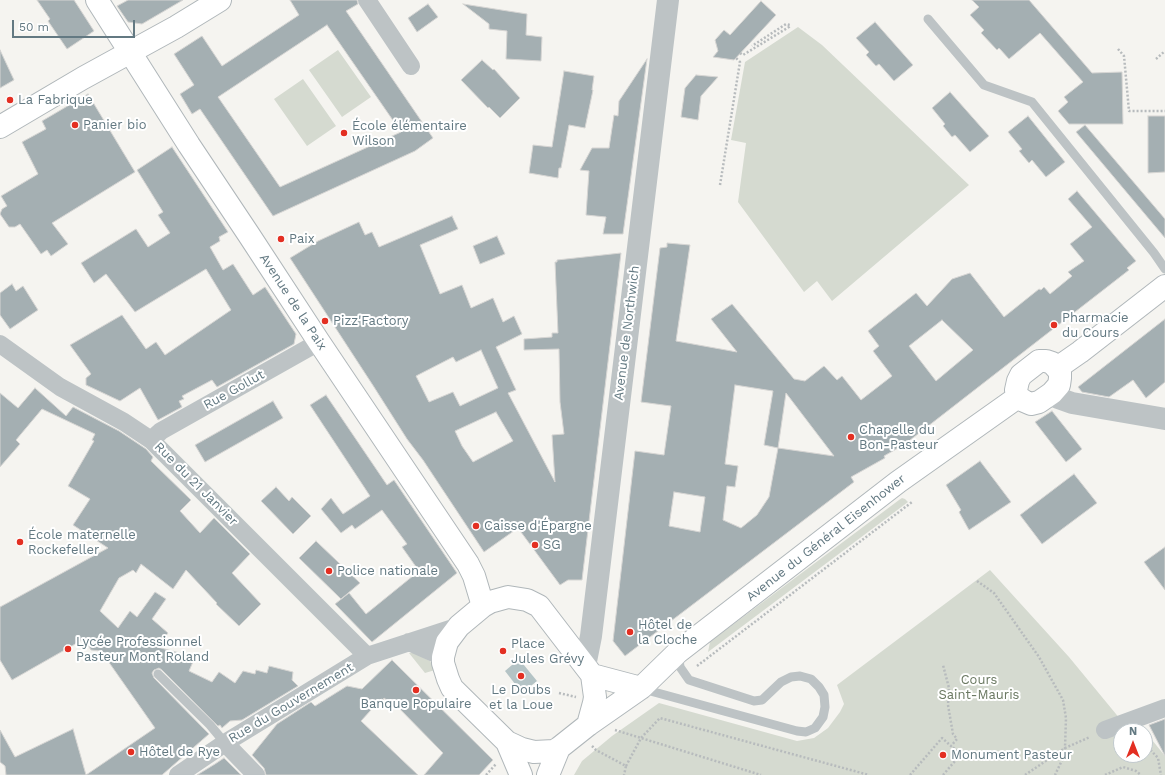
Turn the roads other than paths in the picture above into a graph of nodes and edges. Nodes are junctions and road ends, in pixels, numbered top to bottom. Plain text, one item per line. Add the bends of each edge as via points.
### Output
1 (98, 0) edge
2 (220, 0) edge
3 (367, 0) edge
4 (668, 0) edge
5 (928, 19) dead end
6 (130, 52) junction
7 (411, 66) dead end
8 (0, 127) edge
9 (1165, 269) edge
10 (1165, 286) edge
11 (319, 342) junction
12 (0, 344) edge
13 (1057, 368) junction
14 (1052, 393) junction
15 (1018, 397) junction
16 (1165, 419) edge
17 (151, 440) junction
18 (482, 606) junction
19 (459, 626) junction
20 (409, 642) junction
21 (678, 652) junction
22 (367, 656) junction
23 (443, 657) junction
24 (588, 671) junction
25 (158, 674) dead end
26 (641, 688) junction
27 (1165, 708) edge
28 (588, 725) junction
29 (1105, 730) road end
30 (225, 743) junction
31 (559, 748) junction
32 (503, 751) junction
33 (178, 775) edge
34 (256, 775) edge
35 (521, 775) edge
36 (548, 775) edge

1 - 6 main road, Avenue de la Paix
2 - 6 main road
3 - 7 street
4 - 24 street, Avenue de Northwich
5 - 9 lane via 984,86 1032,102
6 - 8 main road
6 - 11 main road, Avenue de la Paix
10 - 13 main road
11 - 17 street, Rue Gollut
11 - 18 main road, Avenue de la Paix via 468,564
12 - 17 street, Rue du 21 Janvier via 60,387
13 - 14 main road via 1060,372 1059,385
13 - 15 main road via 1052,363 1039,362 1021,375 1016,390
14 - 15 main road via 1031,404
14 - 16 street via 1072,403
15 - 21 main road, Avenue du Général Eisenhower via 898,482
17 - 22 street, Rue du 21 Janvier
18 - 19 main road
18 - 24 main road via 508,596 527,600 539,606
19 - 20 street, Rue du Gouvernement
19 - 23 main road via 447,642
20 - 22 street, Rue du Gouvernement
20 - 23 street
21 - 26 main road, Avenue du Général Eisenhower
21 - 26 lane via 680,667 689,680 754,701 762,700 781,682 791,677 811,679 824,696 823,717 815,728 806,732 797,731
22 - 30 street, Rue du Gouvernement
23 - 32 main road via 445,672 452,688
24 - 26 main road
24 - 28 main road via 595,697
25 - 30 lane
26 - 28 main road, Avenue du Général Eisenhower
27 - 29 street
28 - 31 main road
30 - 33 street, Rue du Gouvernement
30 - 34 street
31 - 32 main road via 548,752 522,749
31 - 36 main road
32 - 35 main road

